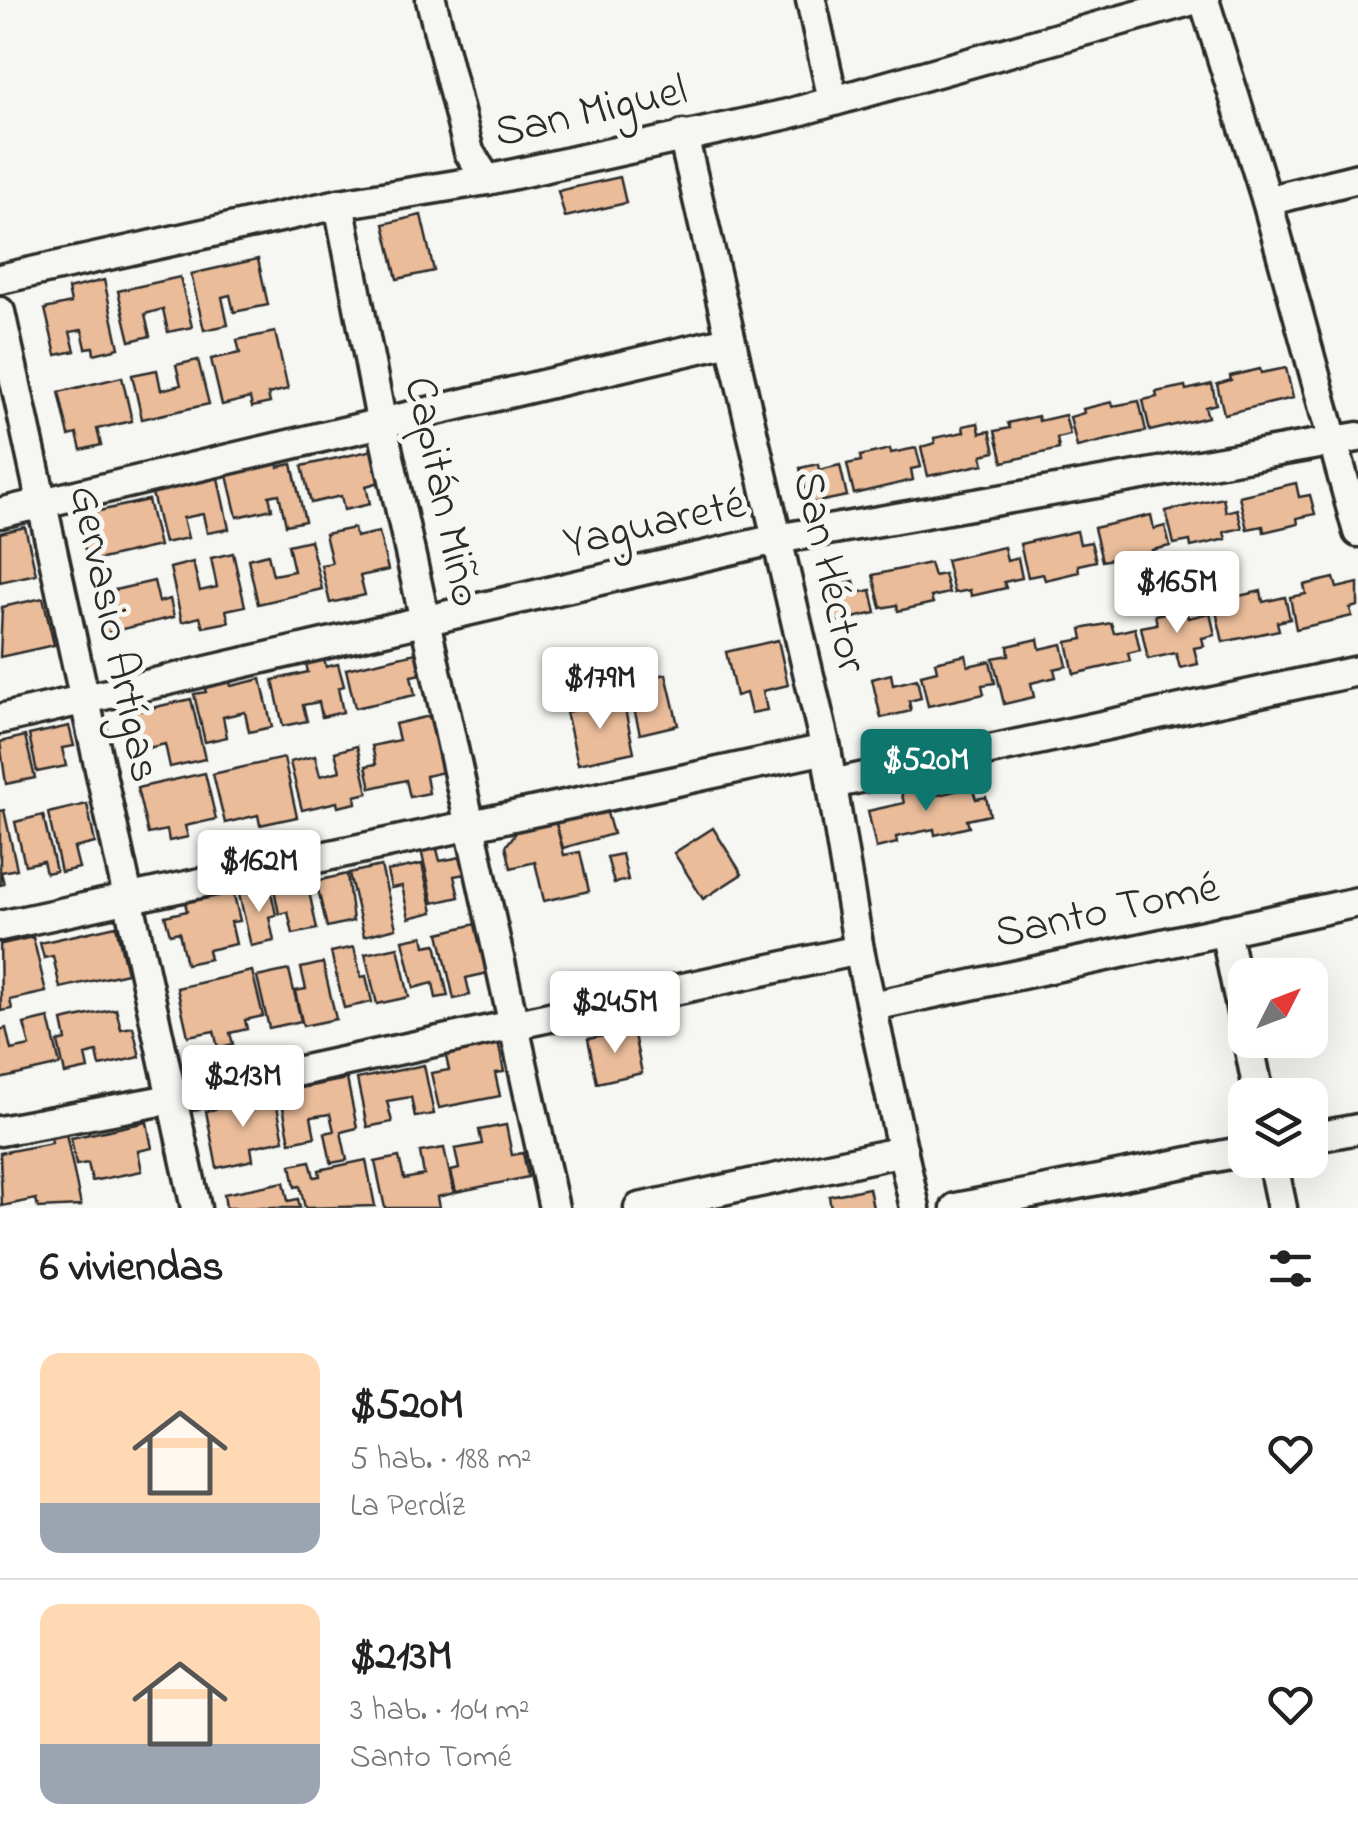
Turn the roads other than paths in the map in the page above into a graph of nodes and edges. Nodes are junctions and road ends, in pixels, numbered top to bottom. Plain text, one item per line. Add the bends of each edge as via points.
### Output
1 (431, 0) edge
2 (810, 0) edge
3 (1193, 0) edge
4 (1204, 0) edge
5 (834, 100) junction
6 (683, 135) junction
7 (1358, 178) edge
8 (487, 180) junction
9 (1267, 200) junction
10 (338, 204) junction
11 (0, 279) edge
12 (0, 312) edge
13 (729, 341) junction
14 (382, 424) junction
15 (1346, 440) edge
16 (40, 503) junction
17 (0, 513) edge
18 (1358, 532) edge
19 (777, 540) junction
20 (425, 622) junction
21 (1358, 671) edge
22 (84, 700) junction
23 (0, 720) edge
24 (826, 749) junction
25 (832, 784) junction
26 (470, 827) junction
27 (128, 900) junction
28 (1358, 902) edge
29 (0, 926) edge
30 (1225, 930) junction
31 (859, 950) junction
32 (1231, 958) edge
33 (873, 1006) junction
34 (514, 1024) junction
35 (172, 1099) junction
36 (1358, 1129) edge
37 (0, 1131) edge
38 (1328, 1135) edge
39 (903, 1151) junction
40 (1228, 1153) edge
41 (1276, 1178) edge
42 (196, 1208) edge
43 (554, 1208) edge
44 (639, 1208) edge
45 (915, 1208) edge
46 (956, 1208) edge
47 (1282, 1208) edge

1 - 8 street via 469,152
2 - 5 street
3 - 5 street, San Miguel
4 - 9 street
5 - 6 street, San Miguel
6 - 8 street, San Miguel
6 - 13 street, San Héctor
7 - 9 street
8 - 10 street, San Miguel
9 - 15 street
10 - 11 street, San Miguel
10 - 14 street, Capitán Miño
12 - 16 street, Gervasio Artígas
13 - 14 street
13 - 19 street, San Héctor
14 - 16 street
14 - 20 street, Capitán Miño
15 - 18 street
15 - 19 street, Yaguareté
16 - 17 street
16 - 22 street, Gervasio Artígas
19 - 20 street, Yaguareté
19 - 24 street, San Héctor
20 - 22 street, Yaguareté
20 - 26 street, Capitán Miño
21 - 25 street
22 - 23 street, Yaguareté
22 - 27 street, Gervasio Artígas
24 - 25 street, San Héctor
24 - 26 street
25 - 31 street, San Héctor
26 - 27 street
26 - 34 street, Capitán Miño
27 - 29 street
27 - 35 street, Gervasio Artígas
28 - 30 street, Santo Tomé
30 - 32 street
30 - 33 street, Santo Tomé
31 - 33 street, San Héctor
31 - 34 street
33 - 39 street, San Héctor
34 - 35 street
34 - 43 street, Capitán Miño
35 - 37 street
35 - 42 street, Gervasio Artígas
36 - 38 street
39 - 44 street
39 - 45 street, San Héctor
40 - 46 street
41 - 47 street

